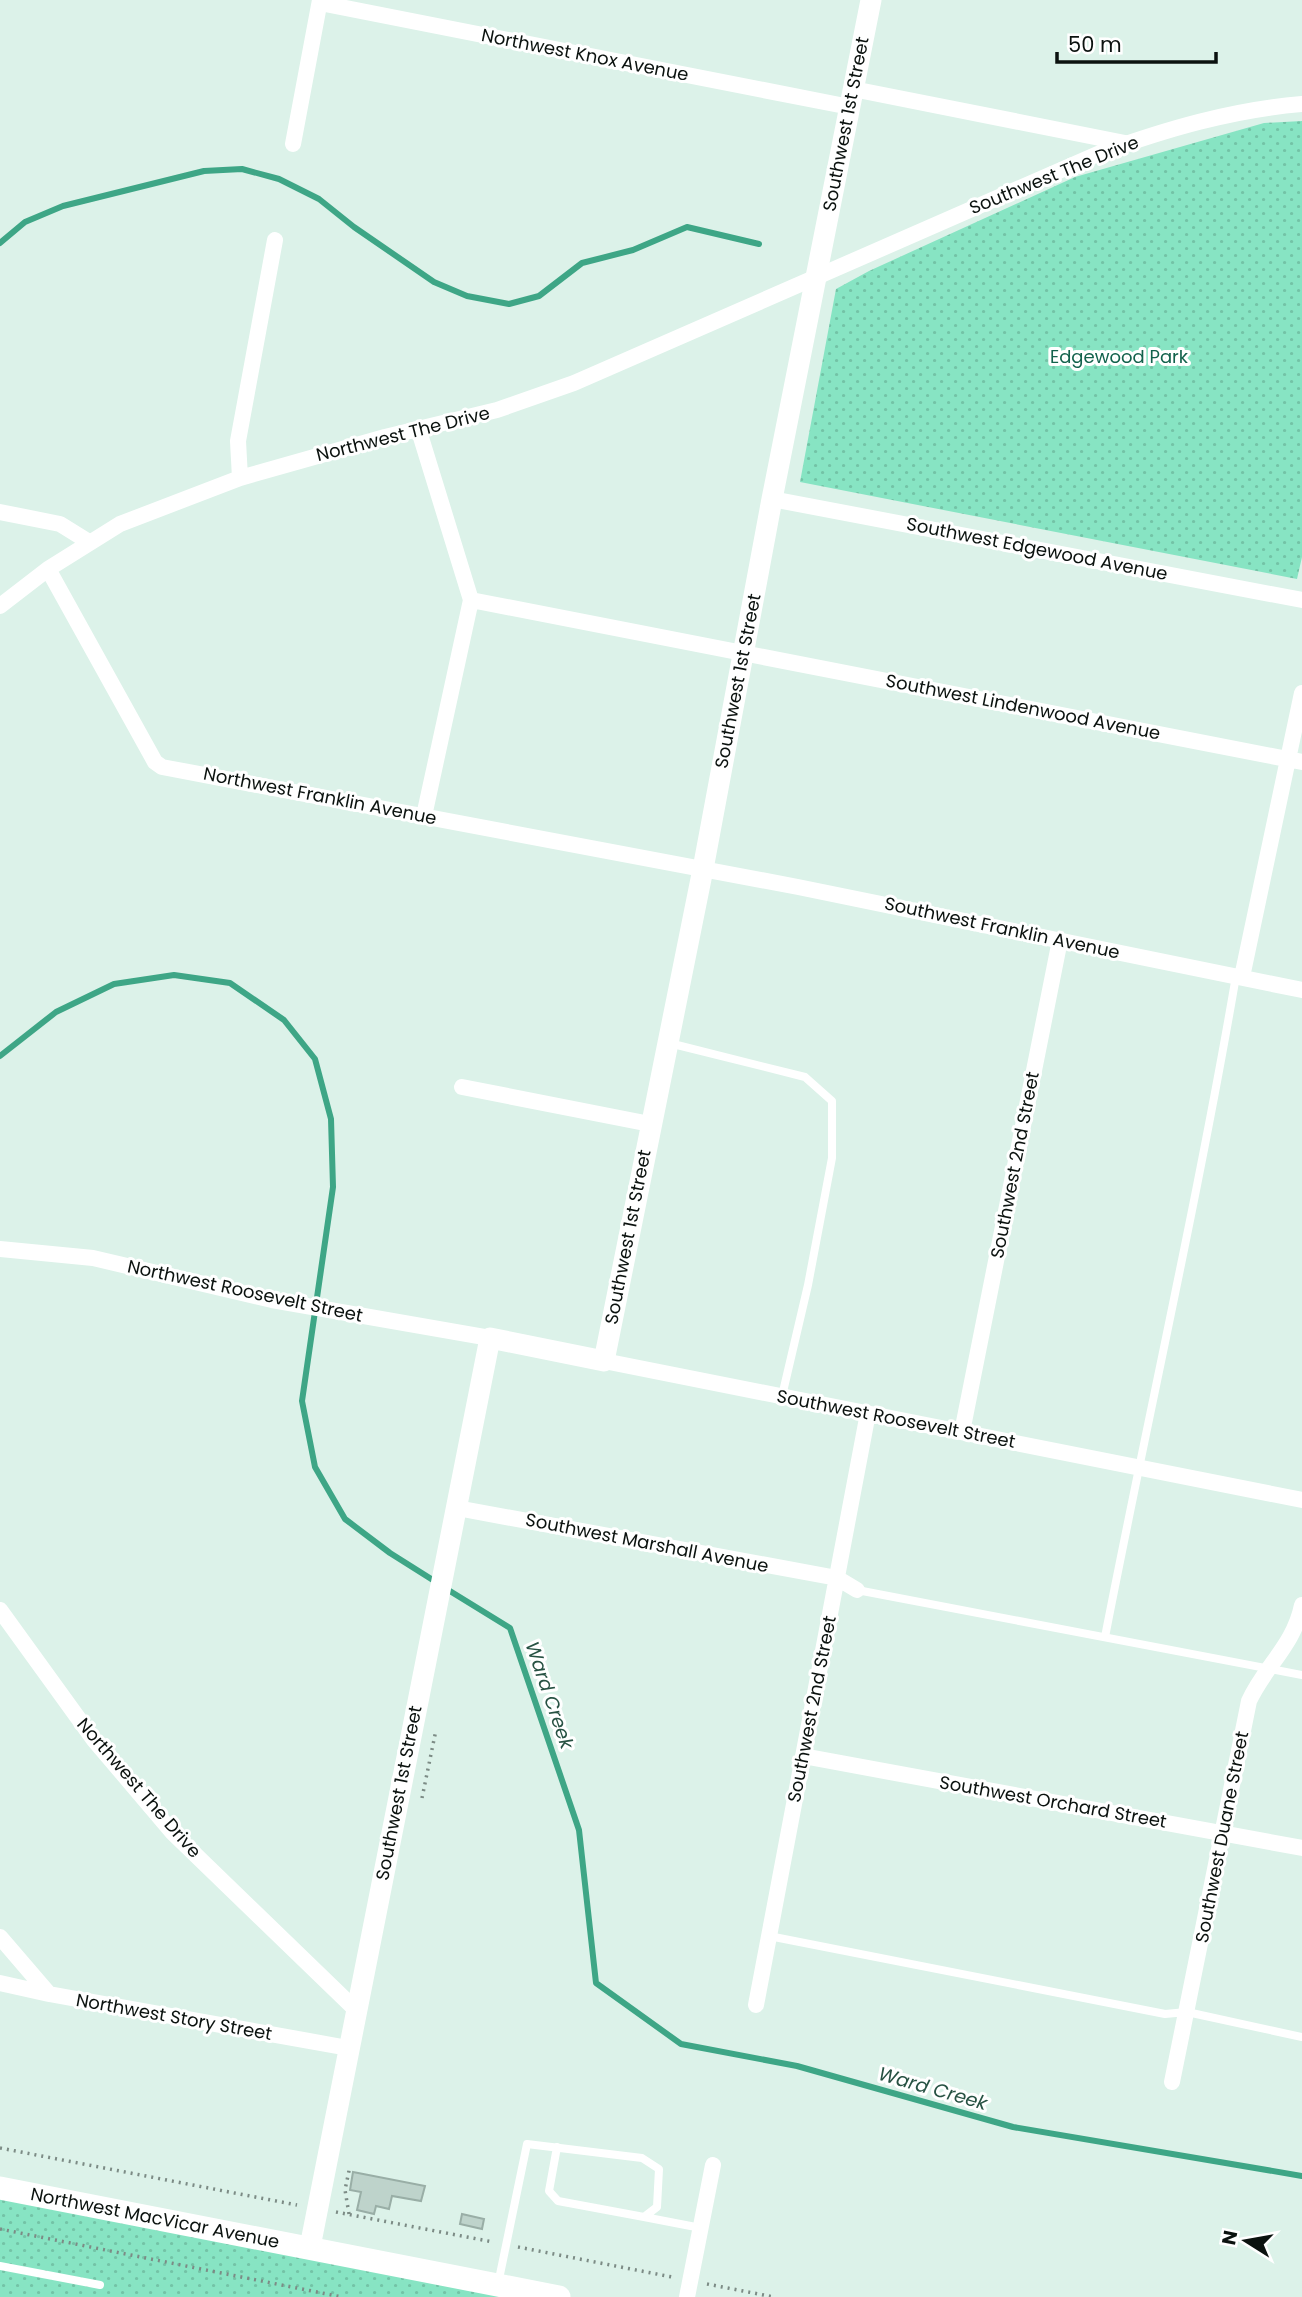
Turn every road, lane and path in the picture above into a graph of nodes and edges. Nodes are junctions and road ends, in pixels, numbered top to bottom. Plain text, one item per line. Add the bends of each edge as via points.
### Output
1 (871, 0) edge
2 (320, 2) edge
3 (851, 98) junction
4 (1302, 104) edge
5 (1127, 143) junction
6 (293, 144) dead end
7 (275, 240) dead end
8 (816, 276) junction
9 (419, 431) junction
10 (240, 478) junction
11 (772, 499) junction
12 (0, 512) edge
13 (89, 542) junction
14 (48, 569) junction
15 (471, 600) junction
16 (1302, 600) edge
17 (0, 606) edge
18 (743, 652) junction
19 (1302, 693) edge
20 (1295, 761) edge
21 (424, 816) junction
22 (703, 869) junction
23 (1060, 940) junction
24 (1239, 977) junction
25 (1302, 989) edge
26 (667, 1043) junction
27 (462, 1087) dead end
28 (650, 1124) junction
29 (0, 1249) edge
30 (490, 1339) junction
31 (604, 1361) junction
32 (782, 1396) junction
33 (868, 1413) junction
34 (962, 1432) junction
35 (1138, 1467) junction
36 (1302, 1500) edge
37 (457, 1508) junction
38 (837, 1578) junction
39 (857, 1590) joint
40 (1302, 1605) edge
41 (0, 1610) edge
42 (1105, 1637) junction
43 (1268, 1668) junction
44 (1302, 1675) edge
45 (803, 1756) junction
46 (1223, 1833) junction
47 (1302, 1849) edge
48 (769, 1936) junction
49 (0, 1937) edge
50 (0, 1983) edge
51 (49, 1994) junction
52 (756, 2005) dead end
53 (356, 2010) junction
54 (1187, 2012) junction
55 (1302, 2037) edge
56 (348, 2048) junction
57 (1172, 2082) dead end
58 (556, 2147) junction
59 (0, 2148) edge
60 (713, 2165) dead end
61 (0, 2188) edge
62 (317, 2209) junction
63 (644, 2217) junction
64 (701, 2228) junction
65 (0, 2229) edge
66 (506, 2245) junction
67 (310, 2247) junction
68 (0, 2266) edge
69 (692, 2281) junction
70 (100, 2285) dead end
71 (498, 2285) junction
72 (342, 2297) edge
73 (559, 2297) edge
74 (687, 2297) edge
75 (774, 2297) edge

1 - 3 street, Southwest 1st Street
2 - 3 street, Northwest Knox Avenue
2 - 6 street
3 - 5 street, Northwest Knox Avenue
3 - 8 street, Southwest 1st Street
4 - 5 street, Southwest The Drive via 1255,108
5 - 8 street, Southwest The Drive
7 - 10 street via 237,441
8 - 9 street, Northwest The Drive via 574,383
8 - 11 street, Southwest 1st Street
9 - 10 street, Northwest The Drive
9 - 15 street
10 - 13 street, Northwest The Drive via 120,524
11 - 16 street, Southwest Edgewood Avenue
11 - 18 street, Southwest 1st Street
12 - 13 street via 60,524
13 - 14 street, Northwest The Drive
14 - 17 street, Northwest The Drive
14 - 21 street, Northwest Franklin Avenue via 155,762
15 - 18 street, Southwest Lindenwood Avenue
15 - 21 street
18 - 20 street, Southwest Lindenwood Avenue
18 - 22 street, Southwest 1st Street
19 - 20 street
20 - 24 street
21 - 22 street, Northwest Franklin Avenue
22 - 23 street, Southwest Franklin Avenue
22 - 26 street, Southwest 1st Street
23 - 24 street, Southwest Franklin Avenue
23 - 34 street, Southwest 2nd Street
24 - 25 street, Southwest Franklin Avenue
24 - 35 lane
26 - 28 street, Southwest 1st Street
26 - 32 lane via 805,1077 832,1101 832,1158
27 - 28 street
28 - 31 street, Southwest 1st Street
29 - 30 street, Northwest Roosevelt Street via 93,1258 272,1300
30 - 31 street, Southwest Roosevelt Street
30 - 37 street, Southwest 1st Street
31 - 32 street, Southwest Roosevelt Street
32 - 33 street, Southwest Roosevelt Street
33 - 34 street, Southwest Roosevelt Street
33 - 38 street, Southwest 2nd Street
34 - 35 street, Southwest Roosevelt Street
35 - 36 street, Southwest Roosevelt Street
35 - 42 lane
37 - 38 street, Southwest Marshall Avenue
37 - 53 street, Southwest 1st Street
38 - 39 street
38 - 45 street, Southwest 2nd Street
39 - 42 lane
40 - 43 street, Southwest Duane Street via 1292,1635
41 - 53 street, Northwest The Drive via 94,1740 173,1833
42 - 43 lane
43 - 44 lane
43 - 46 street, Southwest Duane Street via 1249,1701
45 - 46 street, Southwest Orchard Street
45 - 48 street, Southwest 2nd Street
46 - 47 street, Southwest Orchard Street
46 - 54 street, Southwest Duane Street
48 - 52 street, Southwest 2nd Street
48 - 54 lane via 1165,2014
49 - 51 street
50 - 51 street, Northwest Story Street
51 - 56 street, Northwest Story Street
53 - 56 street, Southwest 1st Street
54 - 55 lane
54 - 57 street, Southwest Duane Street
56 - 62 street, Southwest 1st Street
58 - 63 lane via 549,2192 558,2201
58 - 63 lane via 642,2158 659,2169 657,2207
58 - 66 lane via 527,2144
59 - 62 path
60 - 64 street
61 - 67 main road, Northwest MacVicar Avenue
62 - 66 path
62 - 67 street, Southwest 1st Street
63 - 64 lane
64 - 69 street
65 - 72 path
66 - 69 path
66 - 71 lane
67 - 71 main road, Northwest MacVicar Avenue
68 - 70 lane
69 - 74 street
69 - 75 path
71 - 73 main road, Northwest MacVicar Avenue

